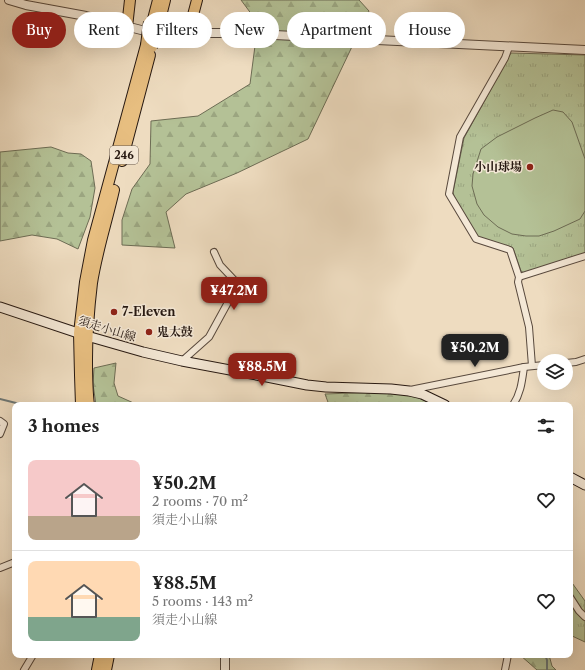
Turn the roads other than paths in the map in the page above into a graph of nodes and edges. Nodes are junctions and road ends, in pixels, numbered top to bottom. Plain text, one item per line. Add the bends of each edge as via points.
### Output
1 (9, 0) edge
2 (130, 0) edge
3 (154, 0) edge
4 (158, 0) edge
5 (165, 0) edge
6 (197, 0) edge
7 (128, 12) edge
8 (153, 12) edge
9 (155, 12) edge
10 (159, 12) edge
11 (194, 12) edge
12 (74, 14) edge
13 (212, 33) edge
14 (509, 47) junction
15 (148, 48) edge
16 (585, 50) edge
17 (214, 252) dead end
18 (585, 256) edge
19 (519, 277) junction
20 (0, 307) edge
21 (83, 335) junction
22 (585, 359) edge
23 (182, 361) junction
24 (573, 362) edge
25 (532, 366) junction
26 (537, 366) edge
27 (524, 367) junction
28 (409, 391) junction
29 (85, 401) edge
30 (437, 402) edge
31 (515, 402) edge
32 (0, 421) edge
33 (0, 434) edge
34 (573, 479) edge
35 (585, 485) edge
36 (12, 563) edge
37 (0, 567) edge
38 (573, 601) edge
39 (585, 617) edge
40 (31, 658) edge
41 (99, 658) edge
42 (108, 658) edge
43 (225, 658) edge
44 (507, 658) edge
45 (24, 670) edge
46 (97, 670) edge
47 (106, 670) edge
48 (225, 670) edge
49 (505, 670) edge

1 - 12 street
2 - 7 highway
3 - 8 highway
4 - 9 highway
5 - 10 highway
6 - 11 highway
13 - 14 street
14 - 16 street
14 - 19 street via 460,137 449,194 476,239 510,250
15 - 21 highway, 246, bridge via 93,240 85,282
17 - 23 street via 220,265 238,284 209,337
18 - 19 street
19 - 25 street via 529,328
20 - 21 main road, 須走小山線
21 - 23 main road, 須走小山線
21 - 29 highway, 246
22 - 24 street
23 - 28 main road, 須走小山線 via 307,385
25 - 26 street
25 - 27 street
27 - 28 street
27 - 31 street via 521,390
28 - 30 main road, 須走小山線
32 - 33 street via 4,424
34 - 35 main road
36 - 37 street
38 - 39 street
40 - 45 street
41 - 46 highway
42 - 47 highway
43 - 48 street
44 - 49 street

